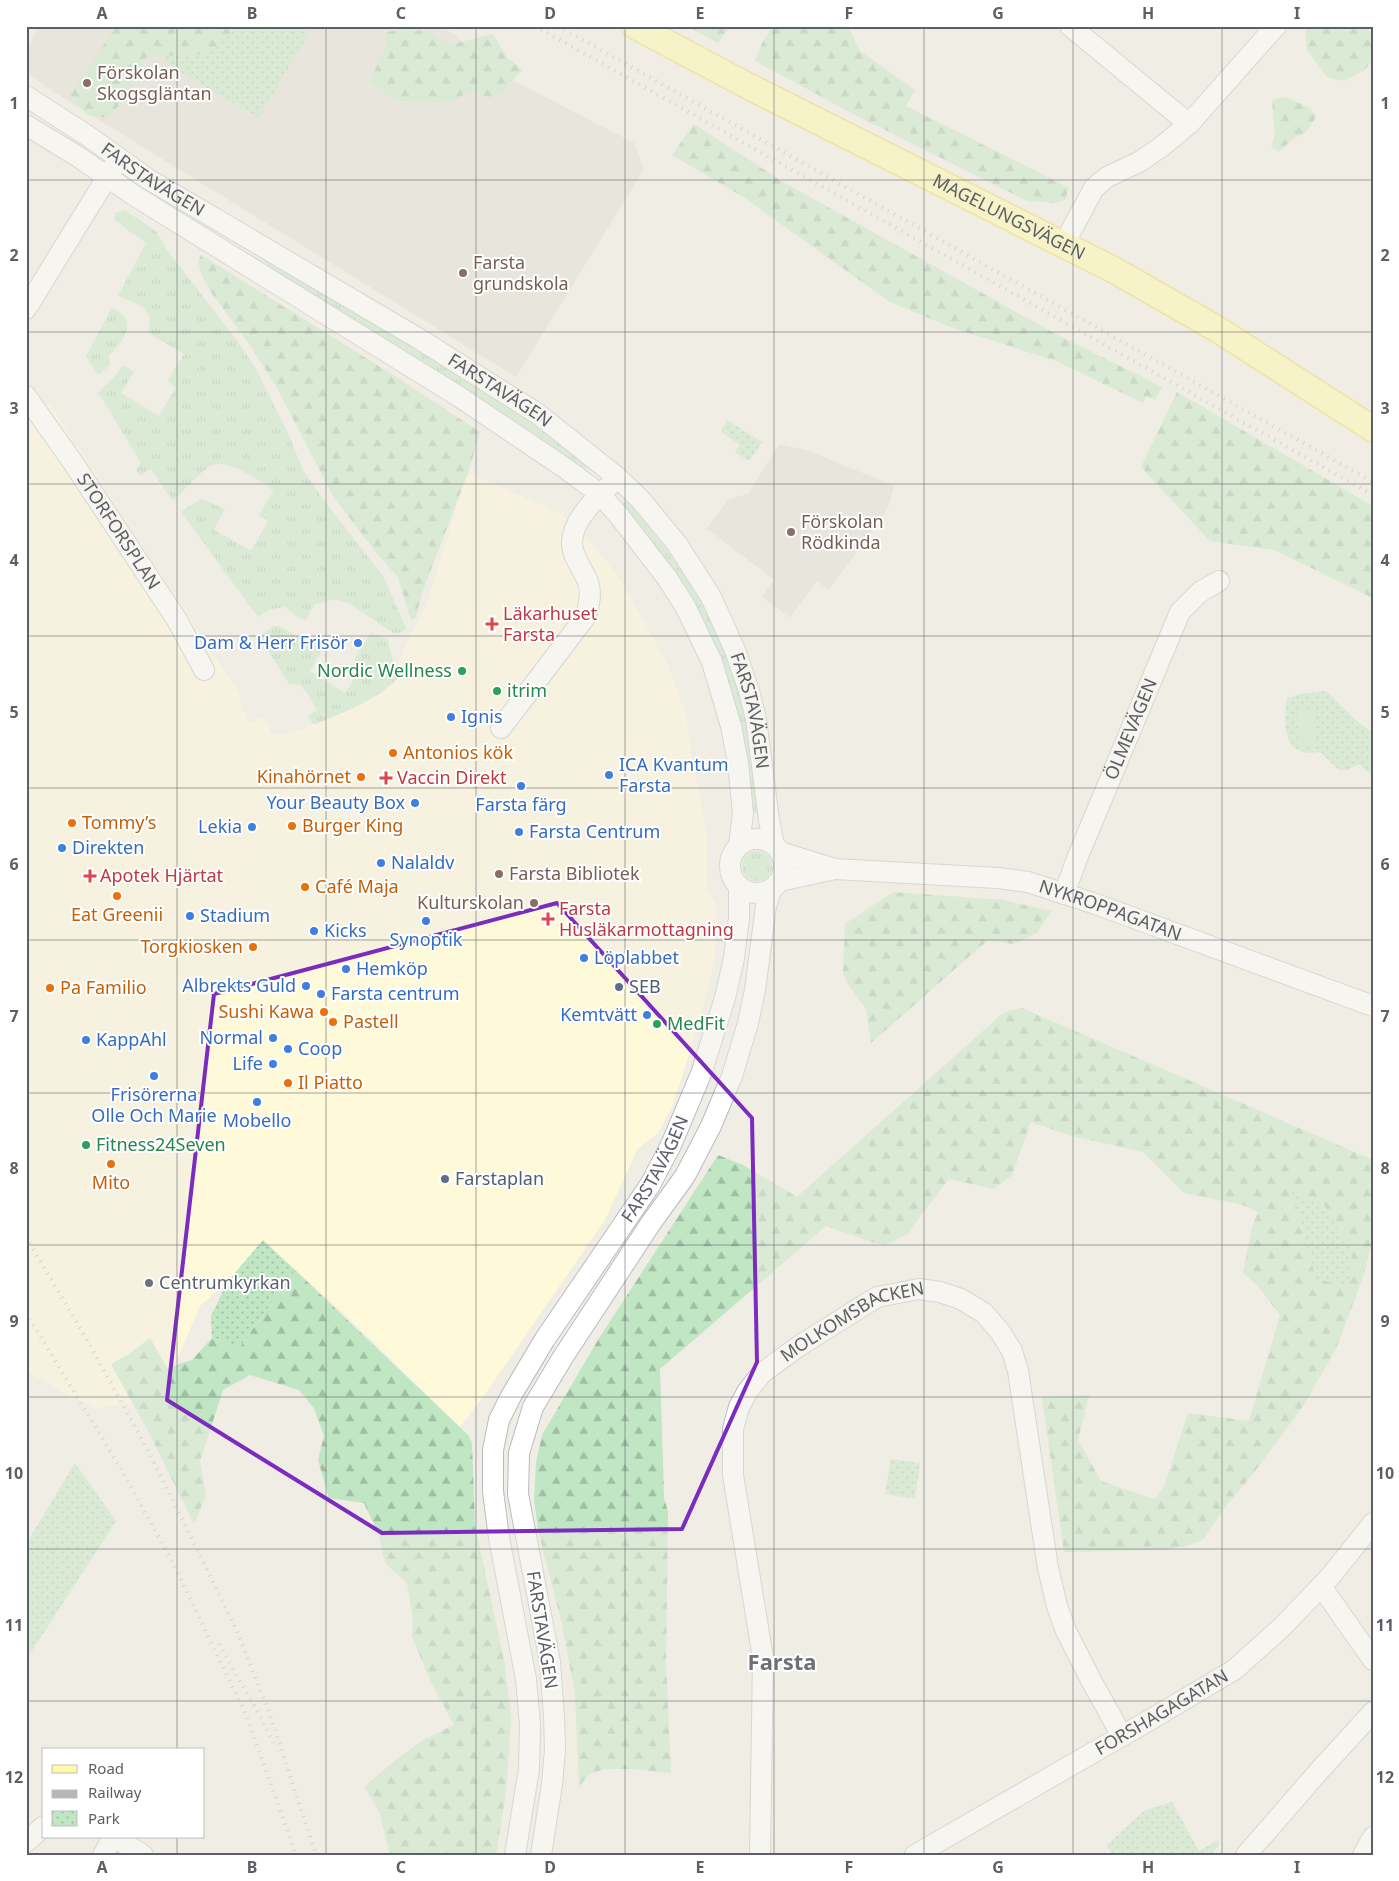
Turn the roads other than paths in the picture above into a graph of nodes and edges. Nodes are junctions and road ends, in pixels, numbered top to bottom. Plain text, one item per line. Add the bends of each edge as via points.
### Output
1 (635, 26) edge
2 (1070, 26) edge
3 (1276, 26) edge
4 (26, 96) edge
5 (1189, 124) junction
6 (26, 125) edge
7 (119, 158) junction
8 (107, 176) junction
9 (1064, 244) junction
10 (26, 309) edge
11 (26, 396) edge
12 (1373, 429) edge
13 (617, 477) junction
14 (600, 494) junction
15 (1218, 581) dead end
16 (204, 670) dead end
17 (501, 728) dead end
18 (739, 845) junction
19 (777, 848) junction
20 (834, 869) junction
21 (775, 885) junction
22 (739, 887) junction
23 (1064, 894) junction
24 (1373, 1006) edge
25 (650, 1185) junction
26 (651, 1223) junction
27 (533, 1407) junction
28 (499, 1420) junction
29 (1373, 1524) edge
30 (1321, 1586) junction
31 (1373, 1660) edge
32 (1373, 1712) edge
33 (1122, 1736) junction
34 (42, 1828) edge
35 (1373, 1837) edge
36 (112, 1838) edge
37 (115, 1838) edge
38 (26, 1842) edge
39 (103, 1855) edge
40 (143, 1855) edge
41 (515, 1855) edge
42 (541, 1855) edge
43 (760, 1855) edge
44 (915, 1855) edge
45 (1246, 1855) edge
46 (1363, 1855) edge

1 - 9 main road, MAGELUNGSVÄGEN
2 - 5 street
3 - 5 street
4 - 7 street, FARSTAVÄGEN
5 - 9 street via 1139,162 1107,177 1094,188
6 - 8 street, FARSTAVÄGEN
7 - 8 street
7 - 13 street, FARSTAVÄGEN via 148,179 421,340 538,414
8 - 10 street
8 - 14 street, FARSTAVÄGEN via 458,396
9 - 12 main road, MAGELUNGSVÄGEN via 1217,329
11 - 16 street, STORFORSPLAN via 177,620
13 - 14 street
13 - 19 street, FARSTAVÄGEN via 677,544 711,597 735,650 756,718 769,820
14 - 17 street via 575,526 572,544 576,561 588,583 586,616
14 - 18 street, FARSTAVÄGEN via 667,578 685,606 712,662 738,763 743,812
15 - 23 street, ÖLMEVÄGEN via 1200,592 1180,612
18 - 19 street via 749,840 763,840
18 - 22 street, FARSTAVÄGEN via 729,865 731,878
19 - 20 street, NYKROPPAGATAN
19 - 21 street, FARSTAVÄGEN via 784,867
20 - 21 street, NYKROPPAGATAN
20 - 23 street, NYKROPPAGATAN via 998,878 1028,882
21 - 22 street via 760,894
21 - 26 street, FARSTAVÄGEN via 766,906 756,990 732,1076 685,1176
22 - 25 street, FARSTAVÄGEN via 734,958 720,1016 688,1108
23 - 24 street, NYKROPPAGATAN
25 - 26 street
25 - 28 street, FARSTAVÄGEN via 545,1339
26 - 27 street, FARSTAVÄGEN
27 - 28 street
27 - 42 street, FARSTAVÄGEN via 519,1453 518,1494 550,1662 555,1750
28 - 41 street, FARSTAVÄGEN via 493,1450 492,1491 526,1680 530,1725 528,1769
29 - 30 street, FORSHAGAGATAN
30 - 31 street
30 - 33 street, FORSHAGAGATAN via 1234,1670
32 - 45 street
33 - 43 street, MOLKOMSBACKEN via 1066,1631 1057,1606 1048,1568 1018,1371 1002,1333 984,1313 961,1299 940,1292 919,1289 877,1297 762,1373 747,1392 732,1429 733,1475 763,1658
33 - 44 street, FORSHAGAGATAN
34 - 38 street
35 - 46 street
36 - 39 street
37 - 40 street

